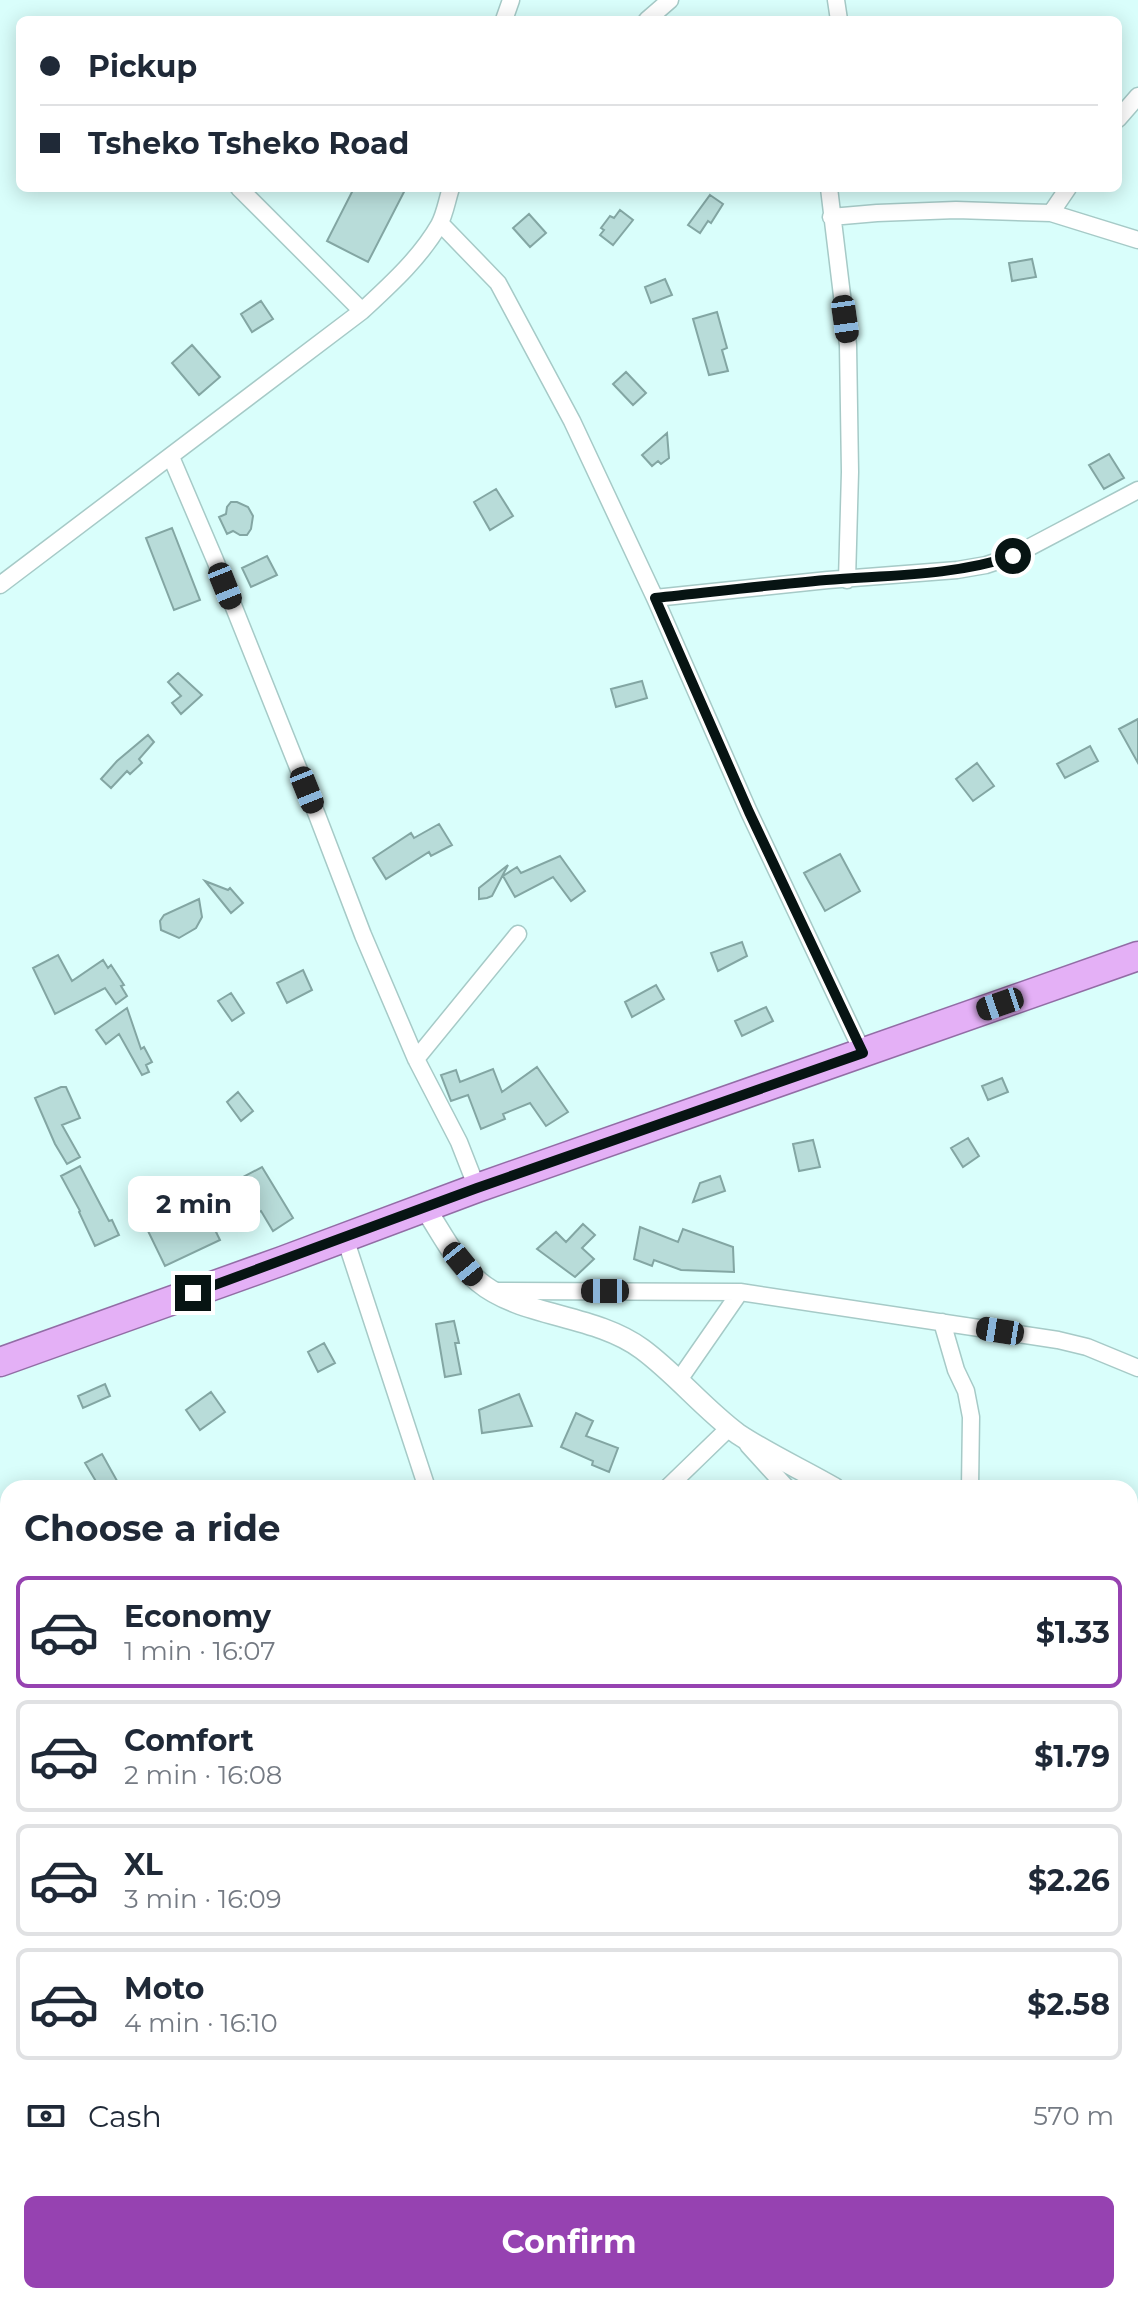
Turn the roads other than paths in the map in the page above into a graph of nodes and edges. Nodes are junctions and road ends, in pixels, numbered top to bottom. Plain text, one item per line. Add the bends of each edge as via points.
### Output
1 (670, 0) edge
2 (652, 16) edge
3 (1138, 96) edge
4 (1122, 114) edge
5 (243, 192) edge
6 (450, 192) edge
7 (829, 192) edge
8 (1065, 192) edge
9 (1051, 213) junction
10 (831, 217) junction
11 (440, 223) junction
12 (1138, 240) edge
13 (362, 311) junction
14 (171, 457) junction
15 (1138, 490) edge
16 (847, 580) junction
17 (0, 585) edge
18 (655, 598) junction
19 (518, 934) dead end
20 (1138, 956) edge
21 (863, 1053) junction
22 (416, 1059) junction
23 (477, 1188) junction
24 (425, 1208) junction
25 (345, 1238) junction
26 (495, 1291) junction
27 (740, 1292) junction
28 (942, 1322) junction
29 (0, 1362) edge
30 (1138, 1368) edge
31 (679, 1380) junction
32 (734, 1431) junction
33 (424, 1480) edge
34 (676, 1480) edge
35 (780, 1480) edge
36 (820, 1480) edge
37 (970, 1480) edge

1 - 2 street
3 - 4 street
5 - 13 street
6 - 11 street
7 - 10 street
8 - 9 street
9 - 10 street via 956,210
9 - 12 street
10 - 16 street via 848,345
11 - 13 street via 401,274
11 - 18 street via 498,283 572,421
13 - 14 street
14 - 17 street
14 - 22 street
15 - 16 street via 986,565
16 - 18 street
18 - 21 street
19 - 22 street
20 - 21 highway
21 - 23 highway
22 - 23 street
23 - 24 highway
24 - 25 highway
24 - 26 street via 476,1279
25 - 29 highway
25 - 33 street
26 - 27 street
26 - 31 street via 616,1332
27 - 28 street
27 - 31 street
28 - 30 street via 1058,1340
28 - 37 street via 971,1417
31 - 32 street
32 - 34 street
32 - 35 street
32 - 36 street

